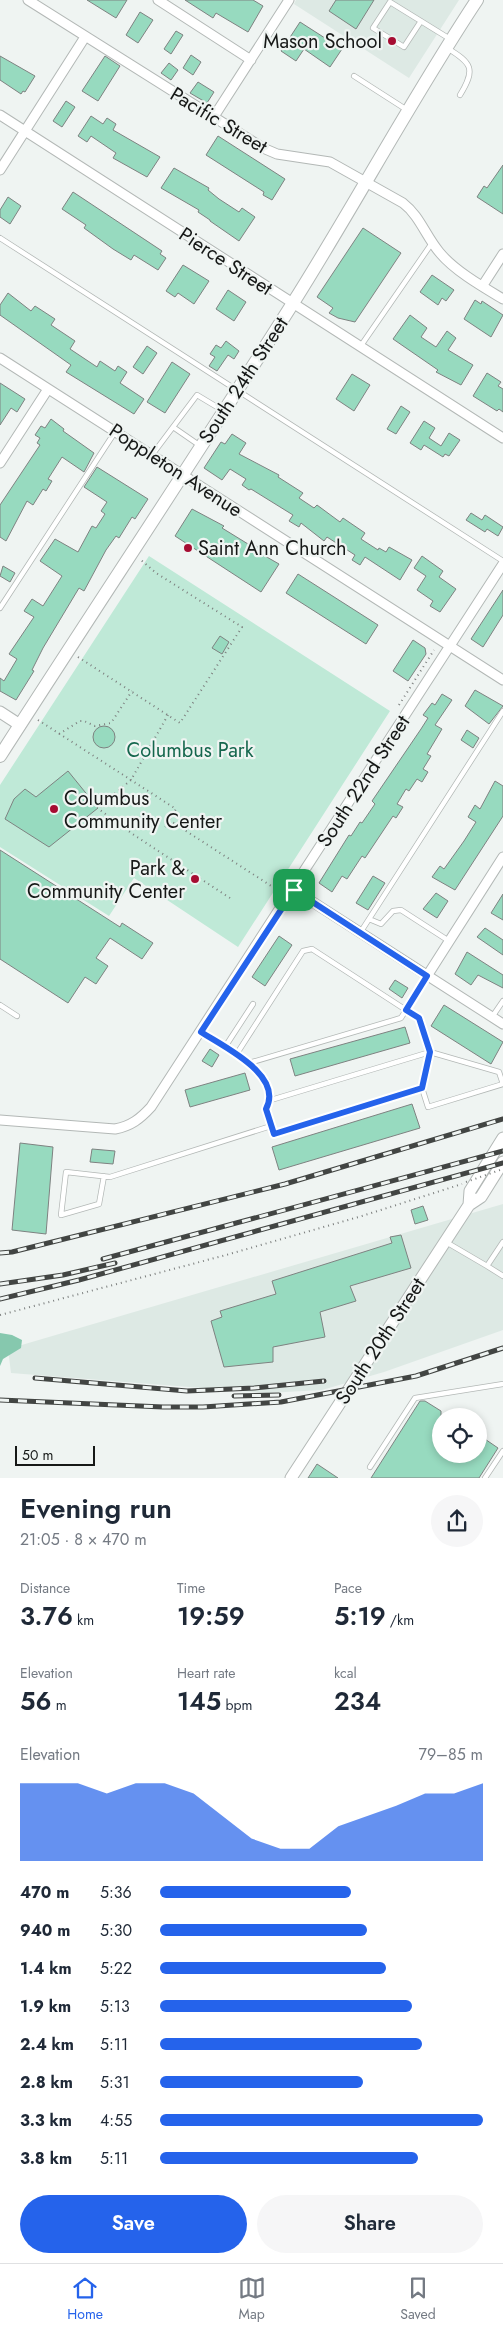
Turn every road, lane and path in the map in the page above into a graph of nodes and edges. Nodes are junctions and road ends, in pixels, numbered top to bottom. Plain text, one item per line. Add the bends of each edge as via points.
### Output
1 (28, 0) edge
2 (158, 0) edge
3 (289, 0) edge
4 (477, 0) edge
5 (421, 21) junction
6 (85, 37) junction
7 (449, 43) junction
8 (251, 60) junction
9 (354, 76) dead end
10 (460, 95) dead end
11 (409, 111) junction
12 (0, 116) edge
13 (213, 118) junction
14 (25, 131) junction
15 (0, 170) edge
16 (367, 182) junction
17 (0, 238) edge
18 (432, 243) junction
19 (503, 254) edge
20 (483, 285) junction
21 (503, 299) edge
22 (293, 304) junction
23 (360, 347) junction
24 (0, 358) edge
25 (48, 389) junction
26 (236, 390) junction
27 (223, 410) junction
28 (173, 427) junction
29 (116, 432) junction
30 (503, 438) edge
31 (200, 446) junction
32 (152, 455) junction
33 (0, 463) edge
34 (182, 474) junction
35 (141, 560) dead end
36 (503, 563) edge
37 (0, 608) edge
38 (450, 646) junction
39 (78, 657) dead end
40 (503, 680) edge
41 (132, 691) junction
42 (0, 712) edge
43 (503, 712) edge
44 (168, 715) junction
45 (37, 720) dead end
46 (20, 725) junction
47 (59, 734) junction
48 (0, 756) edge
49 (131, 780) junction
50 (169, 820) junction
51 (166, 826) dead end
52 (503, 857) edge
53 (294, 890) junction
54 (280, 891) dead end
55 (233, 900) dead end
56 (370, 919) junction
57 (360, 933) junction
58 (449, 941) junction
59 (427, 976) junction
60 (503, 1001) edge
61 (253, 1004) dead end
62 (0, 1005) edge
63 (406, 1010) junction
64 (17, 1016) dead end
65 (492, 1018) junction
66 (503, 1024) edge
67 (201, 1032) junction
68 (225, 1047) junction
69 (430, 1052) junction
70 (236, 1055) junction
71 (248, 1063) junction
72 (503, 1084) edge
73 (422, 1088) junction
74 (271, 1100) junction
75 (0, 1120) edge
76 (271, 1126) junction
77 (503, 1138) edge
78 (503, 1162) edge
79 (503, 1169) edge
80 (104, 1176) junction
81 (469, 1205) junction
82 (445, 1241) junction
83 (503, 1242) edge
84 (487, 1266) junction
85 (503, 1276) edge
86 (0, 1315) edge
87 (503, 1384) edge
88 (503, 1451) edge
89 (370, 1467) dead end
90 (291, 1478) edge
91 (485, 1478) edge

1 - 6 street, Pacific Street
2 - 8 street
3 - 8 street
4 - 7 main road, South 24th Street
5 - 5 lane via 390,2 373,28 404,47
5 - 7 lane
6 - 13 street, Pacific Street
6 - 14 street
7 - 10 lane via 469,65 468,82
7 - 11 main road, South 24th Street
8 - 13 street
9 - 11 lane
11 - 16 main road, South 24th Street
12 - 14 street, Pierce Street
13 - 16 street, Pacific Street via 276,154 330,162
14 - 15 street
14 - 22 street, Pierce Street
16 - 18 street, Pacific Street via 408,207
16 - 22 main road, South 24th Street
17 - 26 lane
18 - 20 street, Pacific Street via 445,260
18 - 23 lane
19 - 20 street
20 - 21 street, Pacific Street
22 - 23 street, Pierce Street
22 - 26 main road, South 24th Street
23 - 30 street, Pierce Street
24 - 25 street, Poppleton Avenue
25 - 29 street, Poppleton Avenue
25 - 33 street
26 - 27 main road, South 24th Street
26 - 36 lane
27 - 28 lane via 197,395
27 - 31 main road, South 24th Street
28 - 31 lane
28 - 32 lane
29 - 32 street, Poppleton Avenue
29 - 37 lane
31 - 34 main road, South 24th Street
32 - 34 street, Poppleton Avenue
34 - 38 street, Poppleton Avenue
34 - 46 main road, South 24th Street
35 - 44 path via 242,627 180,723
36 - 38 street, South 22nd Street
38 - 40 street, Poppleton Avenue
38 - 53 street, South 22nd Street
39 - 41 path
41 - 44 path
41 - 47 path via 111,723 95,726 84,721
42 - 46 street
43 - 56 lane
44 - 49 path
45 - 47 path
46 - 48 main road, South 24th Street
47 - 49 path
49 - 50 path via 176,809
49 - 55 path via 101,805 100,810
50 - 51 path
50 - 54 path
52 - 58 street
53 - 57 street
53 - 67 street, South 22nd Street
56 - 57 lane
56 - 58 lane via 381,924 393,911 401,910
57 - 59 street
58 - 59 street
59 - 63 lane
59 - 65 street
60 - 65 lane
61 - 68 lane
62 - 64 lane
63 - 69 lane via 419,1018
63 - 70 lane via 312,949 303,950
63 - 71 lane via 401,1018
65 - 66 street
67 - 68 lane
67 - 75 street, South 22nd Street via 151,1108 138,1121 115,1128
68 - 70 lane
69 - 72 lane via 499,1072
69 - 73 lane
69 - 74 lane
70 - 71 lane
71 - 74 lane via 267,1081
72 - 73 lane via 428,1108
73 - 76 lane via 274,1134
74 - 76 lane via 266,1109
76 - 80 lane via 110,1177
77 - 81 street, South 20th Street via 470,1191
78 - 81 street, South 20th Street via 481,1197
79 - 86 path, bridge via 362,1216
80 - 80 lane via 66,1172 60,1215 99,1204
81 - 82 street, South 20th Street
82 - 84 lane
82 - 90 street, South 20th Street
83 - 84 lane
84 - 85 lane
87 - 89 lane via 415,1398
88 - 91 lane

